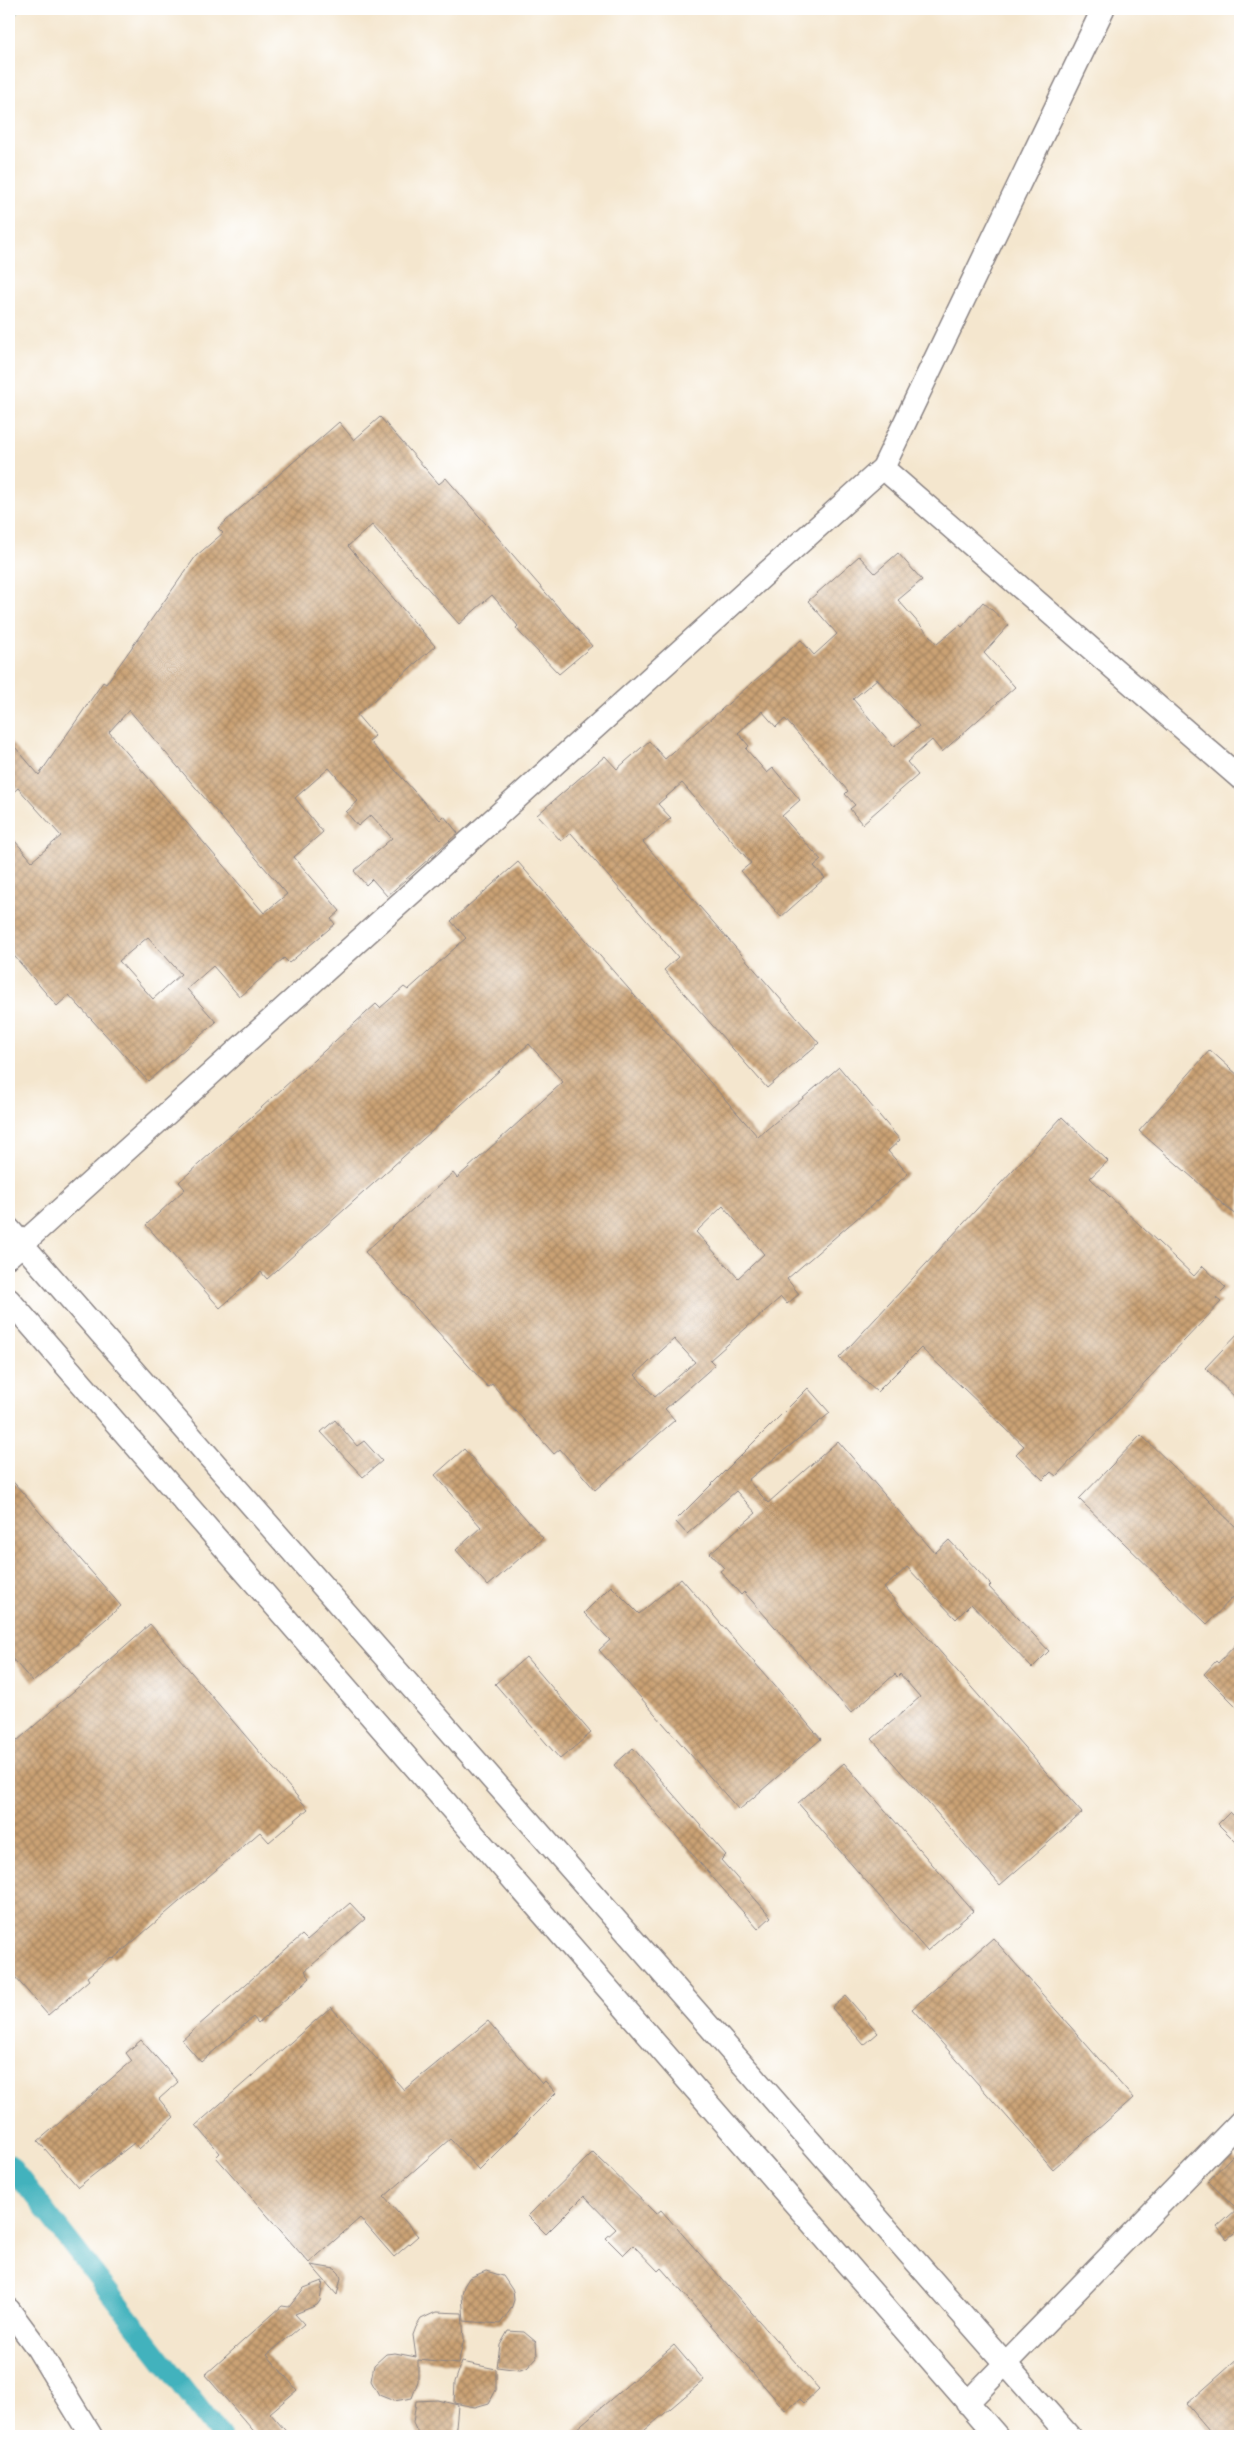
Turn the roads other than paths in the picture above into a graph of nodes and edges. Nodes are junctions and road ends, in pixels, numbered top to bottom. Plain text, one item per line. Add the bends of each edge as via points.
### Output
1 (1103, 9) edge
2 (883, 468) junction
3 (1240, 778) edge
4 (13, 1243) edge
5 (9, 1300) edge
6 (1240, 2122) edge
7 (9, 2310) edge
8 (1006, 2363) junction
9 (967, 2403) junction
10 (91, 2436) edge
11 (997, 2436) edge
12 (1069, 2436) edge

1 - 2 street
2 - 3 street
2 - 4 street
4 - 8 street
5 - 9 street
6 - 8 street
7 - 10 street via 38,2349
8 - 9 street
8 - 12 street
9 - 11 street

